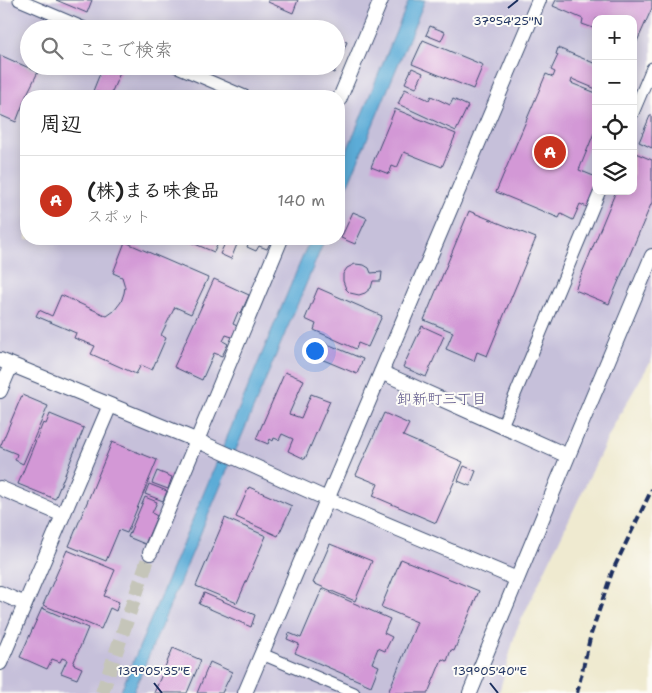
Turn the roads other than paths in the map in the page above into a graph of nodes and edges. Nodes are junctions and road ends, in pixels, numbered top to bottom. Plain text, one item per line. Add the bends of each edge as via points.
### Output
1 (19, 0) edge
2 (381, 0) edge
3 (539, 0) edge
4 (66, 20) edge
5 (652, 69) edge
6 (196, 75) edge
7 (231, 90) edge
8 (343, 90) edge
9 (636, 105) edge
10 (598, 195) edge
11 (279, 245) edge
12 (652, 256) edge
13 (6, 363) edge
14 (381, 372) junction
15 (0, 391) edge
16 (110, 405) junction
17 (502, 426) junction
18 (198, 441) junction
19 (568, 456) junction
20 (0, 488) edge
21 (327, 500) junction
22 (63, 515) junction
23 (150, 553) tunnel mouth
24 (517, 579) junction
25 (0, 593) edge
26 (25, 604) junction
27 (262, 654) junction
28 (0, 662) edge
29 (245, 693) edge
30 (354, 693) edge
31 (470, 693) edge

1 - 4 street
2 - 8 street
3 - 14 street
5 - 9 street
6 - 7 street
10 - 17 street
11 - 18 street
12 - 19 street
13 - 15 street
13 - 16 street
14 - 17 street
14 - 21 street
16 - 18 street
16 - 22 street
17 - 19 street
18 - 21 street
18 - 23 street
19 - 24 street
20 - 22 street
21 - 24 street
21 - 27 street
22 - 26 street
24 - 31 street
25 - 26 street
26 - 28 street
27 - 29 street
27 - 30 street

